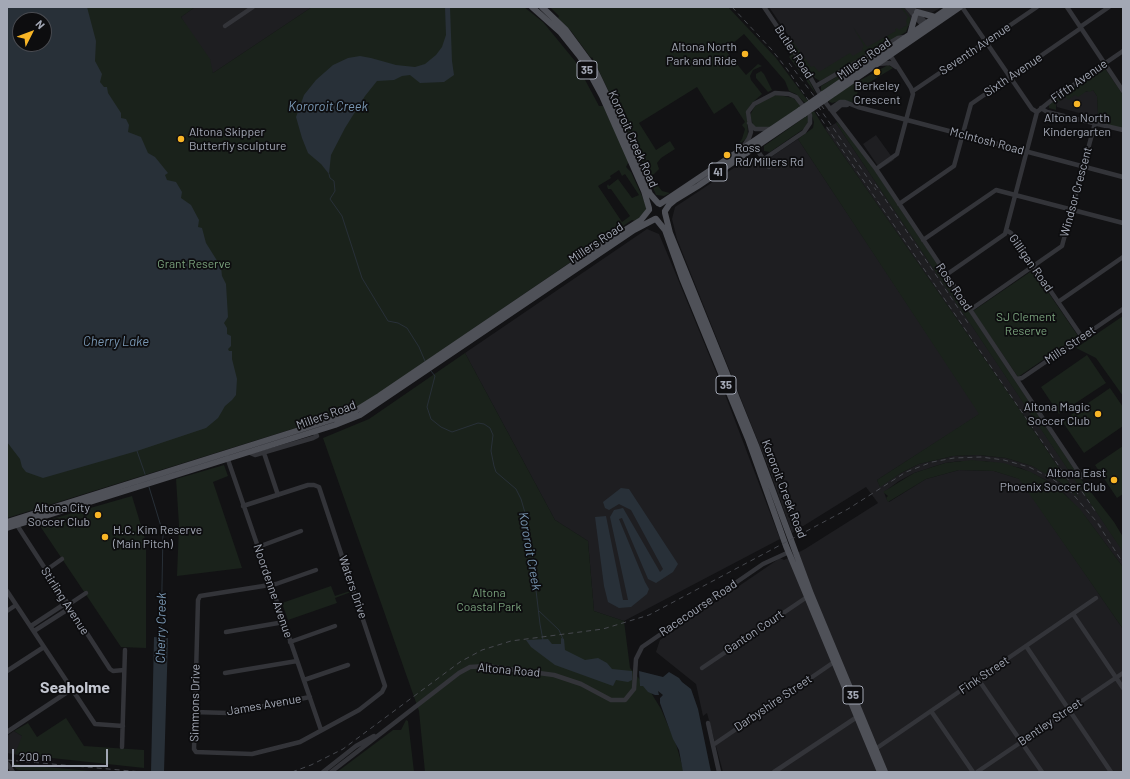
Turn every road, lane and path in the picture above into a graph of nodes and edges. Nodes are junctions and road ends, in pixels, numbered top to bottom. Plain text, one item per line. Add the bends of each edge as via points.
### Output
1 (253, 7) edge
2 (532, 7) edge
3 (542, 7) edge
4 (764, 7) edge
5 (907, 7) edge
6 (912, 7) edge
7 (950, 7) edge
8 (961, 7) edge
9 (1037, 7) edge
10 (1066, 7) edge
11 (1109, 7) edge
12 (916, 14) junction
13 (935, 17) junction
14 (225, 26) dead end
15 (926, 26) junction
16 (1080, 27) junction
17 (908, 35) junction
18 (986, 42) junction
19 (1123, 51) edge
20 (880, 55) junction
21 (889, 55) junction
22 (877, 64) junction
23 (1105, 64) junction
24 (900, 71) junction
25 (1010, 77) junction
26 (816, 86) junction
27 (913, 91) junction
28 (1123, 91) edge
29 (823, 97) junction
30 (1041, 108) junction
31 (832, 111) junction
32 (802, 112) junction
33 (1037, 112) junction
34 (906, 120) junction
35 (749, 123) junction
36 (1095, 123) junction
37 (772, 129) junction
38 (1123, 130) edge
39 (963, 135) junction
40 (755, 147) junction
41 (740, 150) junction
42 (1027, 152) junction
43 (764, 159) junction
44 (1083, 166) junction
45 (769, 167) dead end
46 (876, 169) junction
47 (1123, 177) edge
48 (1015, 195) junction
49 (659, 203) junction
50 (899, 204) junction
51 (649, 209) junction
52 (1072, 210) junction
53 (665, 212) junction
54 (653, 220) junction
55 (1123, 223) edge
56 (1006, 230) junction
57 (923, 240) junction
58 (677, 257) junction
59 (1123, 257) edge
60 (1034, 267) junction
61 (946, 275) junction
62 (1058, 302) junction
63 (1123, 309) edge
64 (970, 310) junction
65 (1082, 337) junction
66 (445, 355) junction
67 (1017, 379) junction
68 (313, 429) junction
69 (248, 452) junction
70 (264, 453) junction
71 (226, 456) junction
72 (1082, 478) dead end
73 (278, 495) junction
74 (243, 506) junction
75 (780, 520) junction
76 (12, 522) edge
77 (7, 528) edge
78 (301, 531) dead end
79 (258, 547) junction
80 (789, 552) junction
81 (62, 559) dead end
82 (316, 570) dead end
83 (46, 571) junction
84 (271, 584) junction
85 (7, 591) edge
86 (86, 593) dead end
87 (809, 595) junction
88 (1096, 598) dead end
89 (16, 605) junction
90 (68, 605) junction
91 (7, 611) edge
92 (1073, 614) junction
93 (284, 622) junction
94 (31, 626) junction
95 (335, 626) dead end
96 (34, 631) junction
97 (226, 632) dead end
98 (290, 642) junction
99 (1026, 646) junction
100 (44, 647) junction
101 (125, 650) dead end
102 (297, 661) junction
103 (836, 661) junction
104 (348, 665) dead end
105 (702, 668) dead end
106 (124, 670) junction
107 (7, 671) edge
108 (225, 673) dead end
109 (1123, 673) edge
110 (1116, 677) junction
111 (978, 679) junction
112 (304, 680) junction
113 (635, 684) joint
114 (1123, 688) edge
115 (72, 689) junction
116 (310, 697) junction
117 (1069, 710) junction
118 (931, 711) junction
119 (194, 712) junction
120 (857, 717) junction
121 (708, 723) dead end
122 (123, 726) junction
123 (388, 728) junction
124 (321, 730) junction
125 (7, 732) edge
126 (1022, 742) junction
127 (713, 745) junction
128 (122, 747) dead end
129 (873, 750) junction
130 (7, 763) edge
131 (13, 772) edge
132 (323, 772) edge
133 (331, 772) edge
134 (719, 772) edge
135 (774, 772) edge
136 (880, 772) edge
137 (885, 772) edge
138 (973, 772) edge
139 (977, 772) edge
140 (1042, 772) edge
141 (1111, 772) edge

1 - 14 street
2 - 51 main road, Kororoit Creek Road / 35 via 560,32 586,67 644,191
3 - 49 main road, Kororoit Creek Road / 35 via 566,30 594,68 650,194
4 - 26 street, Butler Road
5 - 12 street
6 - 12 street
7 - 13 main road, Millers Road / 41
8 - 15 main road, Millers Road / 41
8 - 18 street
9 - 18 street, Seventh Avenue
10 - 16 street
11 - 16 street, Sixth Avenue
12 - 13 main road
12 - 15 street
12 - 17 main road
13 - 15 main road, Millers Road / 41
15 - 17 main road, Millers Road / 41
15 - 21 main road, Millers Road / 41
16 - 23 street
16 - 25 street, Sixth Avenue
17 - 20 main road, Millers Road / 41
17 - 26 street, Millers Road via 898,38
18 - 25 street
18 - 27 street, Seventh Avenue
19 - 23 street, Fifth Avenue
20 - 21 street
20 - 29 main road, Millers Road / 41
21 - 22 main road, Millers Road / 41
21 - 24 street
22 - 24 street via 890,63
22 - 29 main road, Millers Road / 41
23 - 28 street
23 - 30 street, Fifth Avenue
24 - 27 street
25 - 33 street via 1032,109
25 - 39 street, Sixth Avenue via 971,104
26 - 29 street, Butler Road
27 - 34 street
29 - 31 street, Ross Road
29 - 32 main road, Millers Road / 41, bridge
30 - 33 street, Fifth Avenue
30 - 36 street
31 - 34 street, McIntosh Road via 841,105 851,105
31 - 46 street, Ross Road
32 - 37 main road, Millers Road / 41
32 - 40 main road, Millers Road / 41
33 - 42 street
34 - 39 street, McIntosh Road
34 - 46 street via 897,154
35 - 37 street via 755,128
35 - 41 street via 749,138
35 - 43 street via 747,116 750,108 766,96 776,93 796,97 810,115 810,123 804,132
36 - 38 street
36 - 44 street, Windsor Crescent
37 - 41 main road, Millers Road / 41
39 - 42 street, McIntosh Road
39 - 50 street, Sixth Avenue via 954,166
40 - 43 street
40 - 53 main road, Millers Road / 41 via 675,200
41 - 49 main road, Millers Road / 41
42 - 44 street, McIntosh Road
42 - 48 street
43 - 45 street
44 - 47 street, McIntosh Road
44 - 52 street, Windsor Crescent
46 - 50 street, Ross Road
48 - 52 street
48 - 56 street
48 - 57 street via 994,191
49 - 51 main road via 653,204
49 - 53 main road, 35
50 - 57 street, Ross Road
51 - 54 main road, 35
51 - 66 main road, Millers Road via 641,220
52 - 55 street
52 - 60 street, Windsor Crescent via 1062,246
53 - 54 main road via 662,218
53 - 58 main road, Kororoit Creek Road / 35
54 - 58 main road, Kororoit Creek Road / 35
54 - 66 main road, Millers Road via 623,237
56 - 60 street, Gilligan Road via 1011,233
56 - 61 street via 1001,237
57 - 61 street, Ross Road
58 - 75 main road, Kororoit Creek Road / 35
59 - 62 street
60 - 62 street, Gilligan Road
60 - 64 street, Windsor Crescent
61 - 64 street, Ross Road
62 - 65 street, Gilligan Road
63 - 65 street, Mills Street
64 - 67 street, Ross Road
65 - 67 street, Mills Street
66 - 68 main road, Millers Road via 360,415
67 - 72 street, Ross Road
68 - 69 main road, Millers Road
68 - 70 street via 316,436 313,438
68 - 71 main road, Millers Road
69 - 70 street via 255,455
69 - 71 main road, Millers Road
70 - 73 street
71 - 74 street, Noordenne Avenue
71 - 76 main road, Millers Road
73 - 74 street, Waters Drive
73 - 124 street, Waters Drive via 308,485 318,487 386,684 382,692 362,707
74 - 79 street, Noordenne Avenue
75 - 80 main road, Kororoit Creek Road / 35
75 - 87 main road, Kororoit Creek Road / 35
76 - 77 main road, Millers Road
76 - 83 street, Stirling Avenue
78 - 79 street
79 - 84 street, Noordenne Avenue
80 - 87 main road, Kororoit Creek Road / 35
80 - 113 street, Racecourse Road via 763,564 641,649 637,655
81 - 83 street
82 - 84 street
83 - 90 street, Stirling Avenue
84 - 93 street, Noordenne Avenue
84 - 119 street, Simmons Drive via 200,596
85 - 89 street
86 - 90 street
87 - 103 main road, Kororoit Creek Road / 35
87 - 105 street, Ganton Court
88 - 92 street, Fink Street
89 - 91 street
89 - 94 street
90 - 94 street
90 - 96 street
90 - 106 street, Stirling Avenue via 110,669
92 - 99 street, Fink Street
92 - 110 street
93 - 97 street
93 - 98 street, Noordenne Avenue
94 - 96 street
95 - 98 street
96 - 100 street
98 - 102 street, Noordenne Avenue
99 - 111 street, Fink Street
99 - 117 street
100 - 107 street
100 - 115 street
101 - 106 street
102 - 108 street
102 - 112 street, Noordenne Avenue
103 - 120 main road, Kororoit Creek Road / 35
103 - 127 street, Darbyshire Street
103 - 129 main road, Kororoit Creek Road / 35
104 - 112 street
106 - 122 street
109 - 110 street, Bentley Street
110 - 114 street
110 - 117 street, Bentley Street
111 - 118 street, Fink Street
111 - 126 street
112 - 116 street, Noordenne Avenue
113 - 123 street, Altona Road via 633,693 628,698 615,701 581,684 554,675 474,666 459,673
115 - 122 street via 97,725
115 - 125 street
116 - 119 street, James Avenue via 228,712
116 - 124 street, Noordenne Avenue
117 - 126 street, Bentley Street
117 - 141 street
118 - 129 street, Fink Street
118 - 138 street
119 - 124 street, Simmons Drive via 194,748 199,753 252,754 300,742
120 - 129 main road, Kororoit Creek Road / 35
120 - 135 street
121 - 127 street
122 - 128 street
123 - 132 street, Altona Road via 356,746
123 - 133 street, Altona Road
126 - 139 street, Bentley Street
126 - 140 street
127 - 134 street
129 - 136 main road, Kororoit Creek Road / 35
129 - 137 main road, Kororoit Creek Road / 35
130 - 131 street

